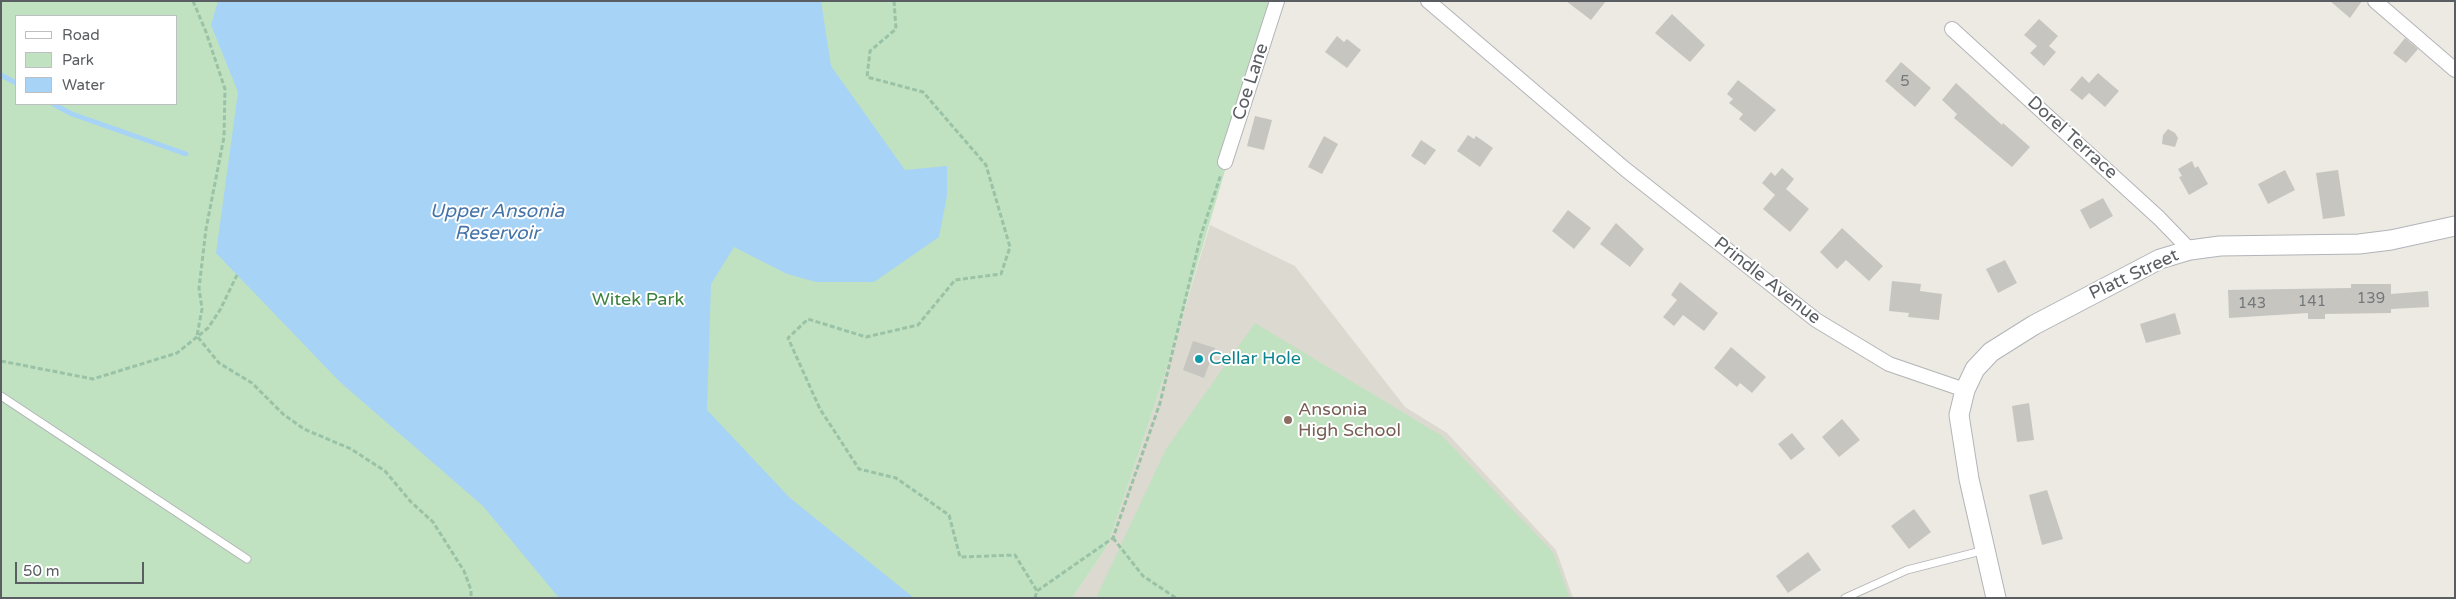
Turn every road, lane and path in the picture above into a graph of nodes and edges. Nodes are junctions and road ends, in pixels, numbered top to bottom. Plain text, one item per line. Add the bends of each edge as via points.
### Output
1 (193, 1) edge
2 (894, 1) edge
3 (1277, 1) edge
4 (1428, 1) edge
5 (2375, 1) edge
6 (1952, 29) dead end
7 (2455, 70) edge
8 (1225, 162) joint
9 (2455, 226) edge
10 (2190, 250) junction
11 (237, 275) dead end
12 (197, 336) junction
13 (1, 361) edge
14 (1965, 390) junction
15 (1, 396) edge
16 (1113, 538) junction
17 (1986, 550) junction
18 (247, 559) dead end
19 (1037, 591) junction
20 (471, 598) edge
21 (1035, 598) edge
22 (1176, 598) edge
23 (1846, 598) edge
24 (1996, 598) edge

1 - 12 path via 225,89 224,137 206,229 199,288 202,309
2 - 19 path via 896,29 870,52 867,76 923,92 986,165 1010,247 1001,274 955,280 918,325 866,337 808,319 788,338 820,410 859,470 896,478 949,515 960,557 1015,555
3 - 8 street, Coe Lane
4 - 14 street, Prindle Avenue via 1622,166 1816,320 1889,364
5 - 7 street
6 - 10 street, Dorel Terrace
8 - 16 path via 1201,235 1160,403
9 - 10 main road, Platt Street via 2359,244 2220,246
10 - 14 main road, Platt Street via 2160,259 2010,338 1975,369
11 - 12 path via 220,310 208,328
12 - 13 path via 177,352 93,379
12 - 20 path via 219,363 252,383 283,414 304,429 350,449 385,471 433,522 464,571
14 - 17 main road via 1959,416 1961,434
15 - 18 lane
16 - 19 path
16 - 22 path via 1143,576
17 - 23 lane via 1906,570
17 - 24 main road
19 - 21 path

